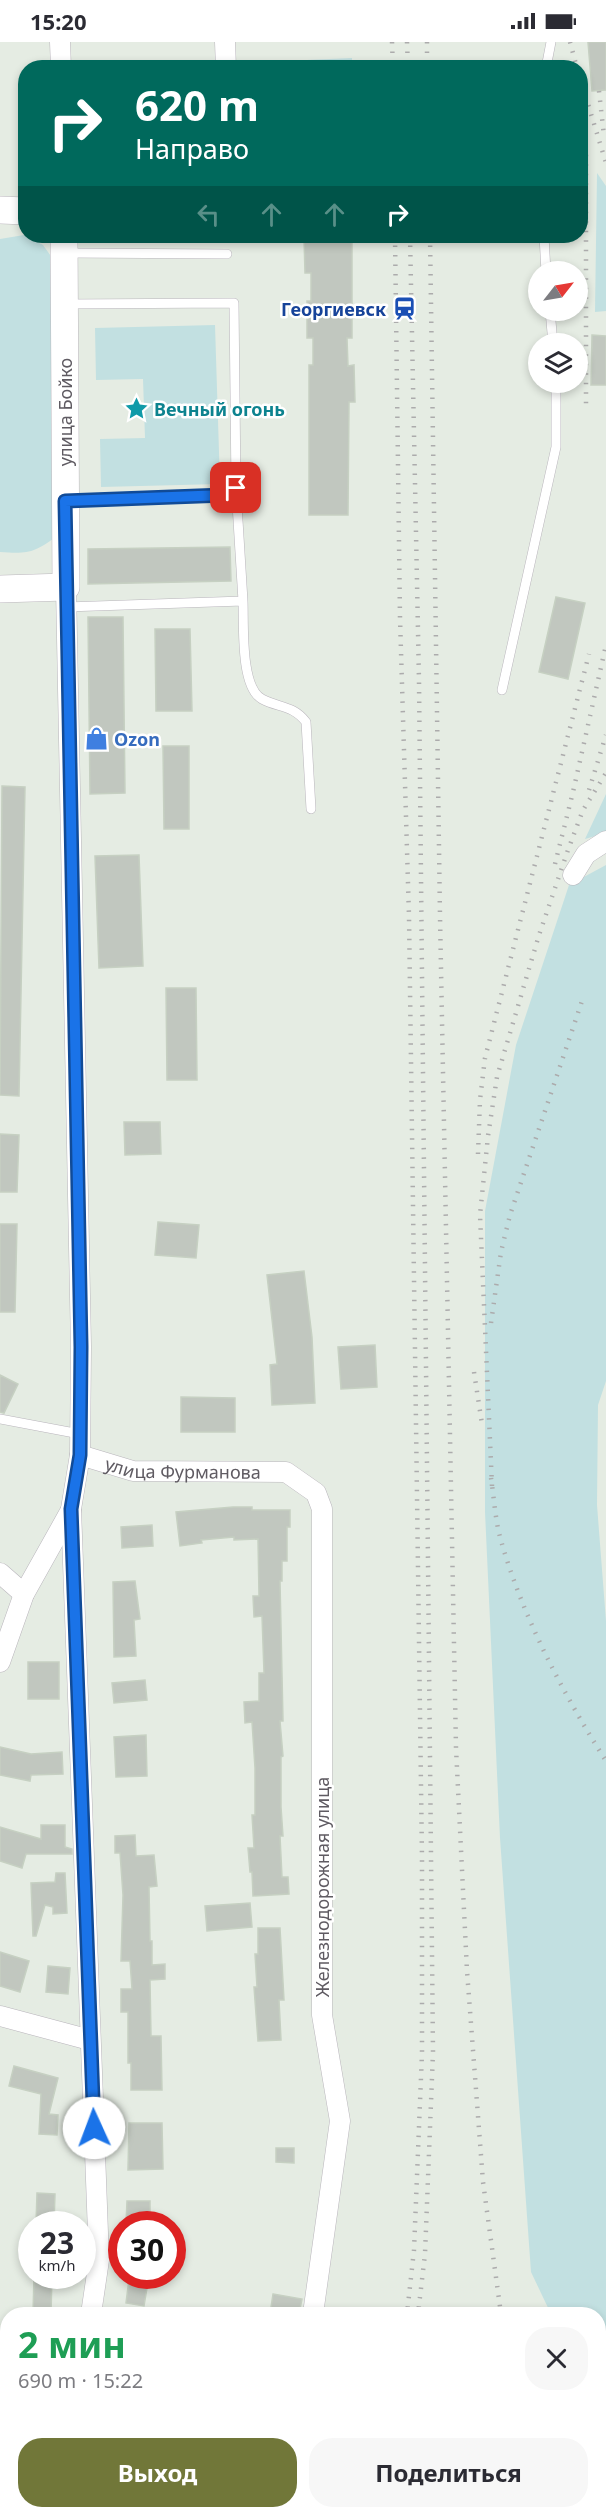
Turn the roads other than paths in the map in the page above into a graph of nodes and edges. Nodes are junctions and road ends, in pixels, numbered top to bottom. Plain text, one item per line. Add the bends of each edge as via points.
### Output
1 (60, 42) edge
2 (225, 42) edge
3 (551, 42) edge
4 (61, 60) edge
5 (226, 60) edge
6 (548, 60) edge
7 (0, 210) edge
8 (18, 211) edge
9 (544, 243) edge
10 (64, 244) edge
11 (227, 254) dead end
12 (545, 261) edge
13 (64, 304) junction
14 (556, 393) edge
15 (236, 488) junction
16 (65, 501) junction
17 (1, 591) edge
18 (66, 597) junction
19 (243, 602) junction
20 (502, 690) dead end
21 (311, 809) dead end
22 (606, 841) edge
23 (573, 875) dead end
24 (0, 1419) edge
25 (80, 1434) junction
26 (80, 1455) junction
27 (286, 1472) joint
28 (71, 1509) junction
29 (0, 1573) edge
30 (24, 1594) junction
31 (0, 1662) edge
32 (0, 2016) edge
33 (90, 2040) junction
34 (92, 2307) edge
35 (314, 2307) edge

1 - 4 street
2 - 5 street
3 - 6 lane
7 - 8 street
9 - 12 lane
10 - 11 lane
10 - 13 street, улица Бойко
13 - 15 lane via 234,303
13 - 16 street, улица Бойко
14 - 20 lane via 556,447
15 - 16 lane via 225,495
15 - 19 lane
16 - 18 street, улица Бойко
17 - 18 street
18 - 19 lane
18 - 25 street, улица Бойко
19 - 21 lane via 247,674 254,690 260,698 298,711 306,722
22 - 23 street via 586,854
24 - 25 lane
25 - 26 street, улица Бойко
26 - 27 street, улица Фурманова via 133,1471
26 - 28 street, улица Бойко
27 - 35 street, Железнодорожная улица via 316,1493 323,1523 322,2015 340,2121
28 - 30 street
28 - 33 street, улица Бойко
29 - 30 street
30 - 31 street
32 - 33 street
33 - 34 street, улица Бойко via 99,2260

